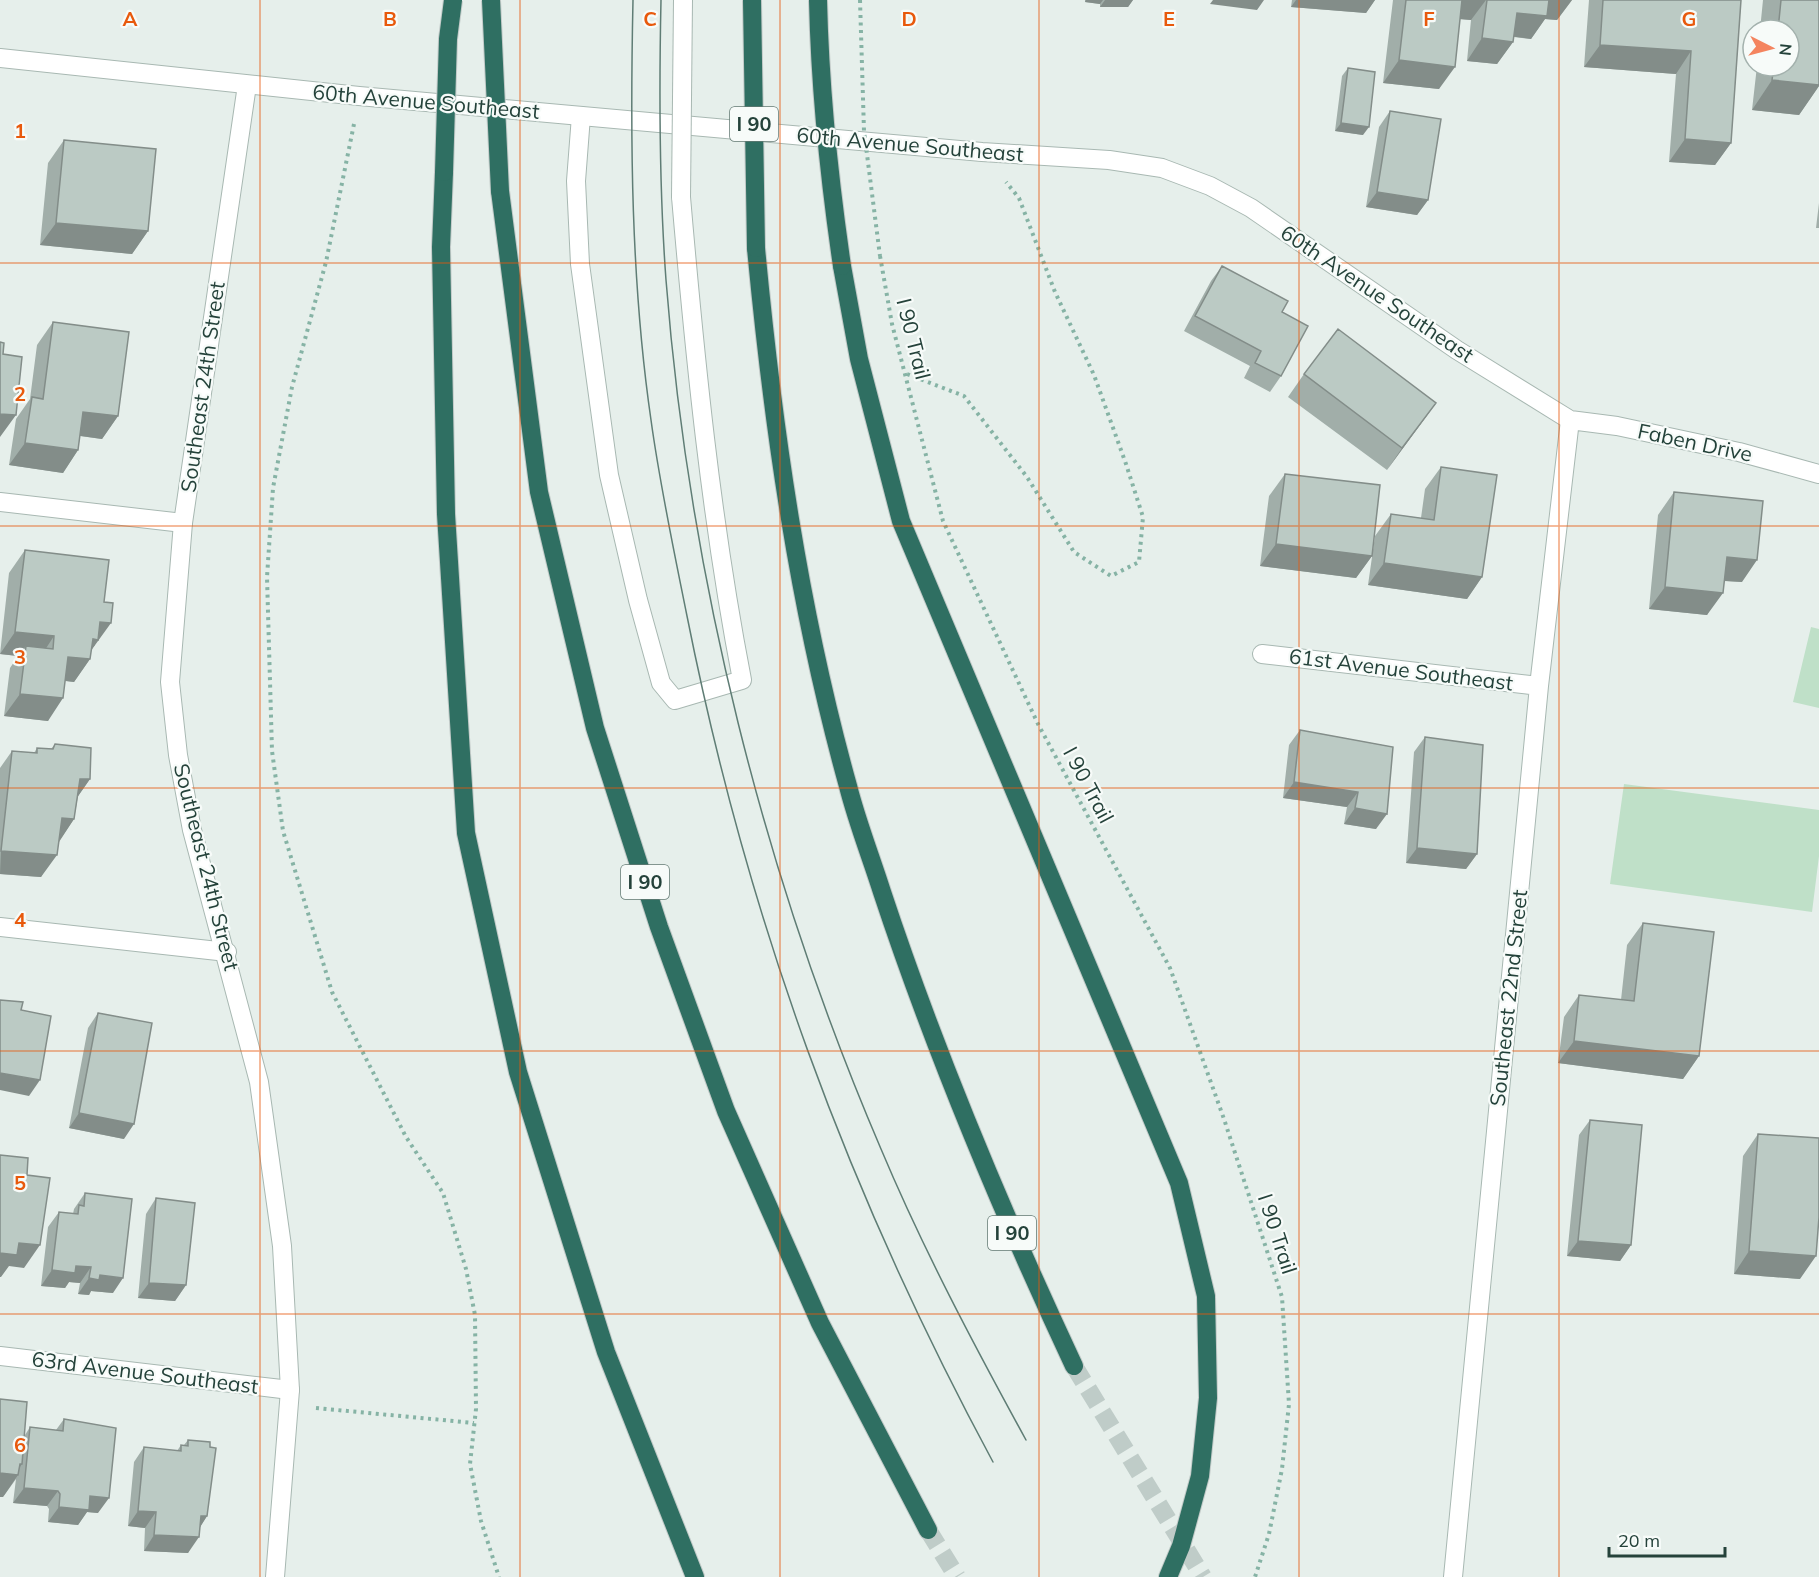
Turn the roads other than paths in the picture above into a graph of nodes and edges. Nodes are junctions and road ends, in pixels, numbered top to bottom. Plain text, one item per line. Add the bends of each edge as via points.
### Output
1 (453, 0) edge
2 (491, 0) edge
3 (682, 0) edge
4 (752, 0) edge
5 (818, 0) edge
6 (0, 58) edge
7 (247, 86) junction
8 (581, 116) junction
9 (1570, 420) junction
10 (1819, 474) edge
11 (0, 502) edge
12 (183, 523) junction
13 (1262, 654) dead end
14 (1539, 687) junction
15 (0, 927) edge
16 (227, 952) junction
17 (0, 1356) edge
18 (1074, 1366) tunnel mouth
19 (290, 1398) junction
20 (928, 1530) tunnel mouth
21 (275, 1577) edge
22 (695, 1577) edge
23 (1168, 1577) edge
24 (1452, 1577) edge

1 - 22 highway, bridge via 448,39 441,248 446,514 466,833 518,1072 606,1352
2 - 20 highway, I 90, bridge via 500,191 539,492 602,750 659,927 726,1111 820,1323
3 - 8 street, bridge via 681,197 699,397 722,577 742,680 675,700 661,683 609,475 580,264 576,181
4 - 18 highway, I 90, bridge via 756,248 766,355 791,530 848,787 900,946 956,1096 1009,1227
5 - 23 highway, bridge via 822,107 842,266 859,360 901,521 1182,1194 1206,1296 1208,1398 1200,1476 1181,1546
6 - 7 street, 60th Avenue Southeast
7 - 8 street, 60th Avenue Southeast
7 - 12 street, Southeast 24th Street
8 - 9 street, 60th Avenue Southeast via 1152,166 1210,186 1251,208 1457,350
9 - 10 street, Faben Drive via 1739,452
9 - 14 street, Southeast 22nd Street
11 - 12 street
12 - 16 street, Southeast 24th Street via 170,682 192,830
13 - 14 street, 61st Avenue Southeast
14 - 24 street, Southeast 22nd Street
15 - 16 street
16 - 19 street, Southeast 24th Street via 259,1082 282,1246
17 - 19 street, 63rd Avenue Southeast
19 - 21 street, Southeast 24th Street

